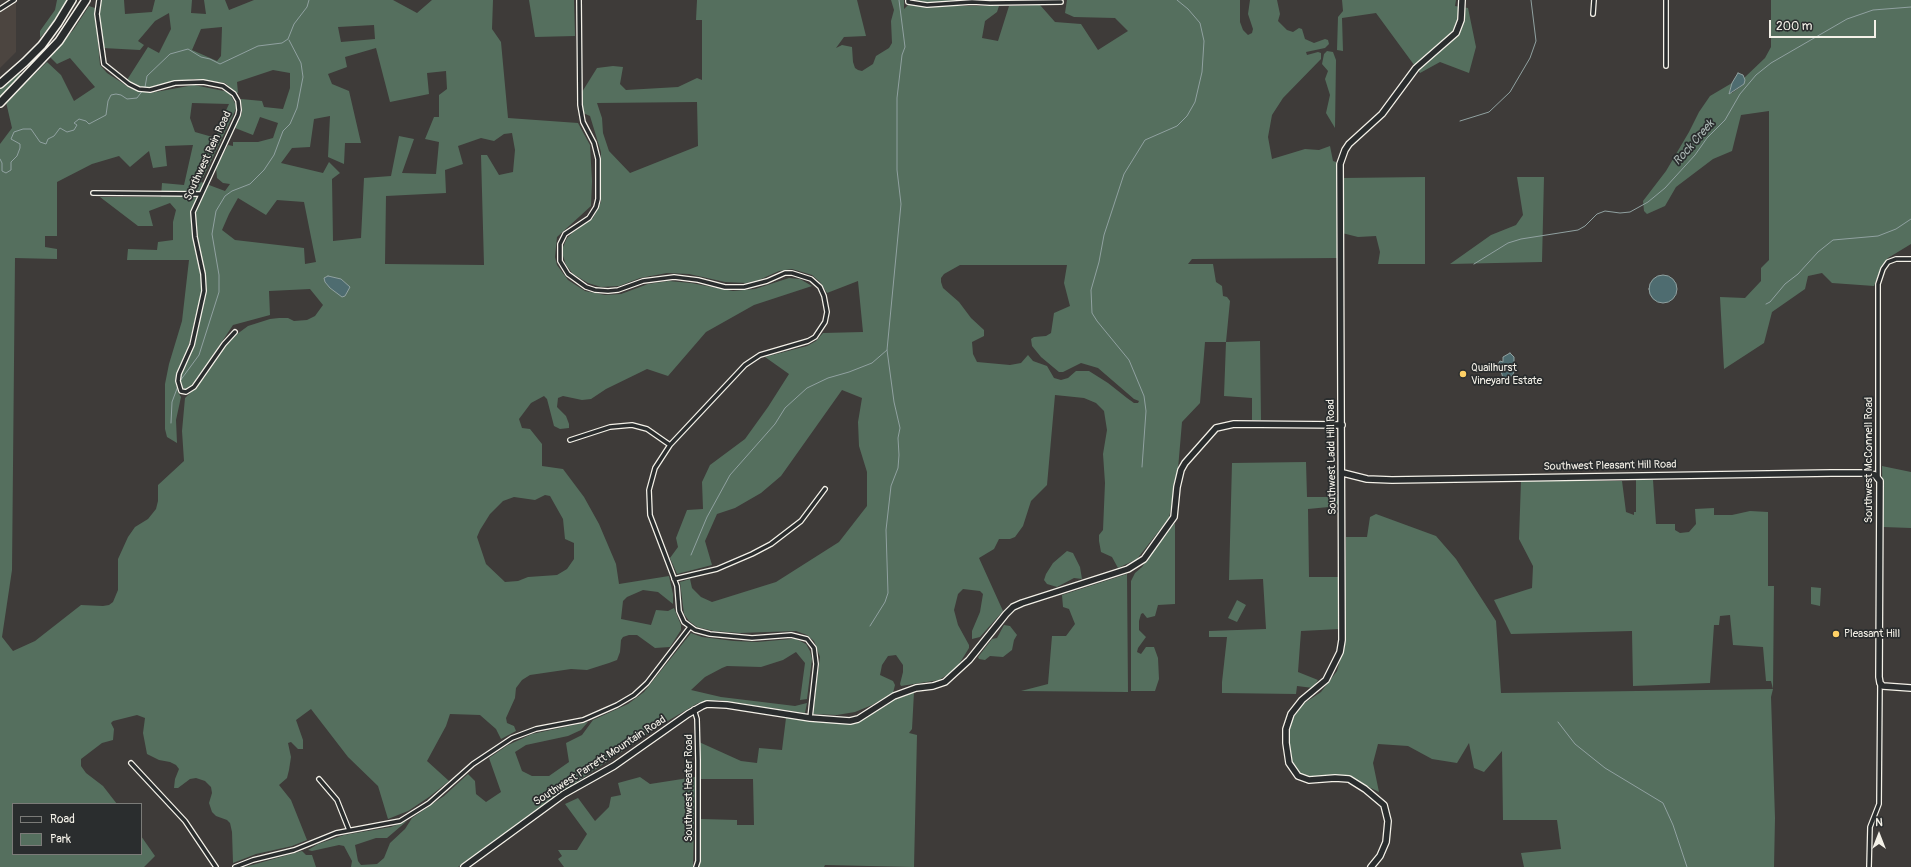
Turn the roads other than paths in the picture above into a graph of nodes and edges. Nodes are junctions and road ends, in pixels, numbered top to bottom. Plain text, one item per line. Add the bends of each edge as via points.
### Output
1 (14, 0) edge
2 (72, 0) edge
3 (86, 0) edge
4 (99, 0) edge
5 (579, 0) edge
6 (1462, 0) edge
7 (1594, 0) edge
8 (1666, 0) edge
9 (908, 1) edge
10 (1061, 2) dead end
11 (0, 9) edge
12 (1593, 14) dead end
13 (1666, 66) dead end
14 (0, 84) edge
15 (0, 102) edge
16 (93, 193) dead end
17 (200, 194) junction
18 (1911, 259) edge
19 (235, 332) dead end
20 (1342, 425) junction
21 (570, 440) dead end
22 (670, 445) junction
23 (1343, 473) junction
24 (1878, 476) junction
25 (825, 489) dead end
26 (674, 580) junction
27 (690, 627) junction
28 (1880, 683) junction
29 (1911, 688) edge
30 (694, 710) junction
31 (810, 718) junction
32 (131, 763) dead end
33 (319, 779) dead end
34 (349, 830) junction
35 (216, 867) edge
36 (235, 867) edge
37 (464, 867) edge
38 (696, 867) edge
39 (1371, 867) edge
40 (1869, 867) edge

1 - 11 street
2 - 14 highway via 42,45
3 - 15 highway via 59,41
4 - 17 street, Southwest Rein Road via 97,14 104,64 134,87 144,90 175,83 203,82 223,86 236,97 238,115
5 - 22 street via 580,105 583,122 594,143 598,159 598,199 588,218 565,234 560,244 560,261 568,274 586,287 608,291 644,281 674,277 725,287 744,287 792,273 811,279 820,287 827,304 825,322 815,337 760,355 746,365
6 - 20 street, Southwest Ladd Hill Road via 1461,20 1456,33 1413,71 1385,111 1353,139 1342,157
7 - 12 street
8 - 13 street
9 - 10 street via 927,5
16 - 17 street
17 - 19 street, Southwest Rein Road via 193,215 204,291 192,345 179,374 178,381 182,391 186,392 194,387
18 - 24 street, Southwest McConnell Road via 1888,262 1883,268 1878,288
20 - 23 street, Southwest Ladd Hill Road
20 - 31 street, Southwest Parrett Mountain Road via 1234,424 1216,428 1185,463 1177,487 1174,517 1144,559 1136,565 1013,607 968,660 945,682 894,696 858,719 850,721
21 - 22 street via 610,427 632,425 647,429
22 - 26 street via 655,468 649,490 649,503 652,523
23 - 24 street, Southwest Pleasant Hill Road via 1367,479 1392,480 1837,473 1867,473
23 - 39 street, Southwest Ladd Hill Road via 1341,646 1326,680 1302,700 1292,714 1286,732 1286,749 1291,768 1302,778 1348,779 1384,805 1388,820 1386,842 1380,856
24 - 28 street, Southwest McConnell Road
25 - 26 street via 801,521 771,544 717,569
26 - 27 street via 679,611 684,622
27 - 31 street via 710,634 732,637 791,635 807,639 814,648 816,664
27 - 34 street via 647,683 634,695 583,720 536,729 512,738 473,764 429,804 414,813 391,824
28 - 29 street via 1883,686
28 - 40 street via 1879,804 1870,827
30 - 31 street, Southwest Parrett Mountain Road via 707,704 716,704
30 - 37 street, Southwest Parrett Mountain Road via 614,766 564,794
30 - 38 street, Southwest Heater Road via 697,720 698,760
32 - 35 street via 185,821
33 - 34 street via 337,800
34 - 36 street via 294,850

